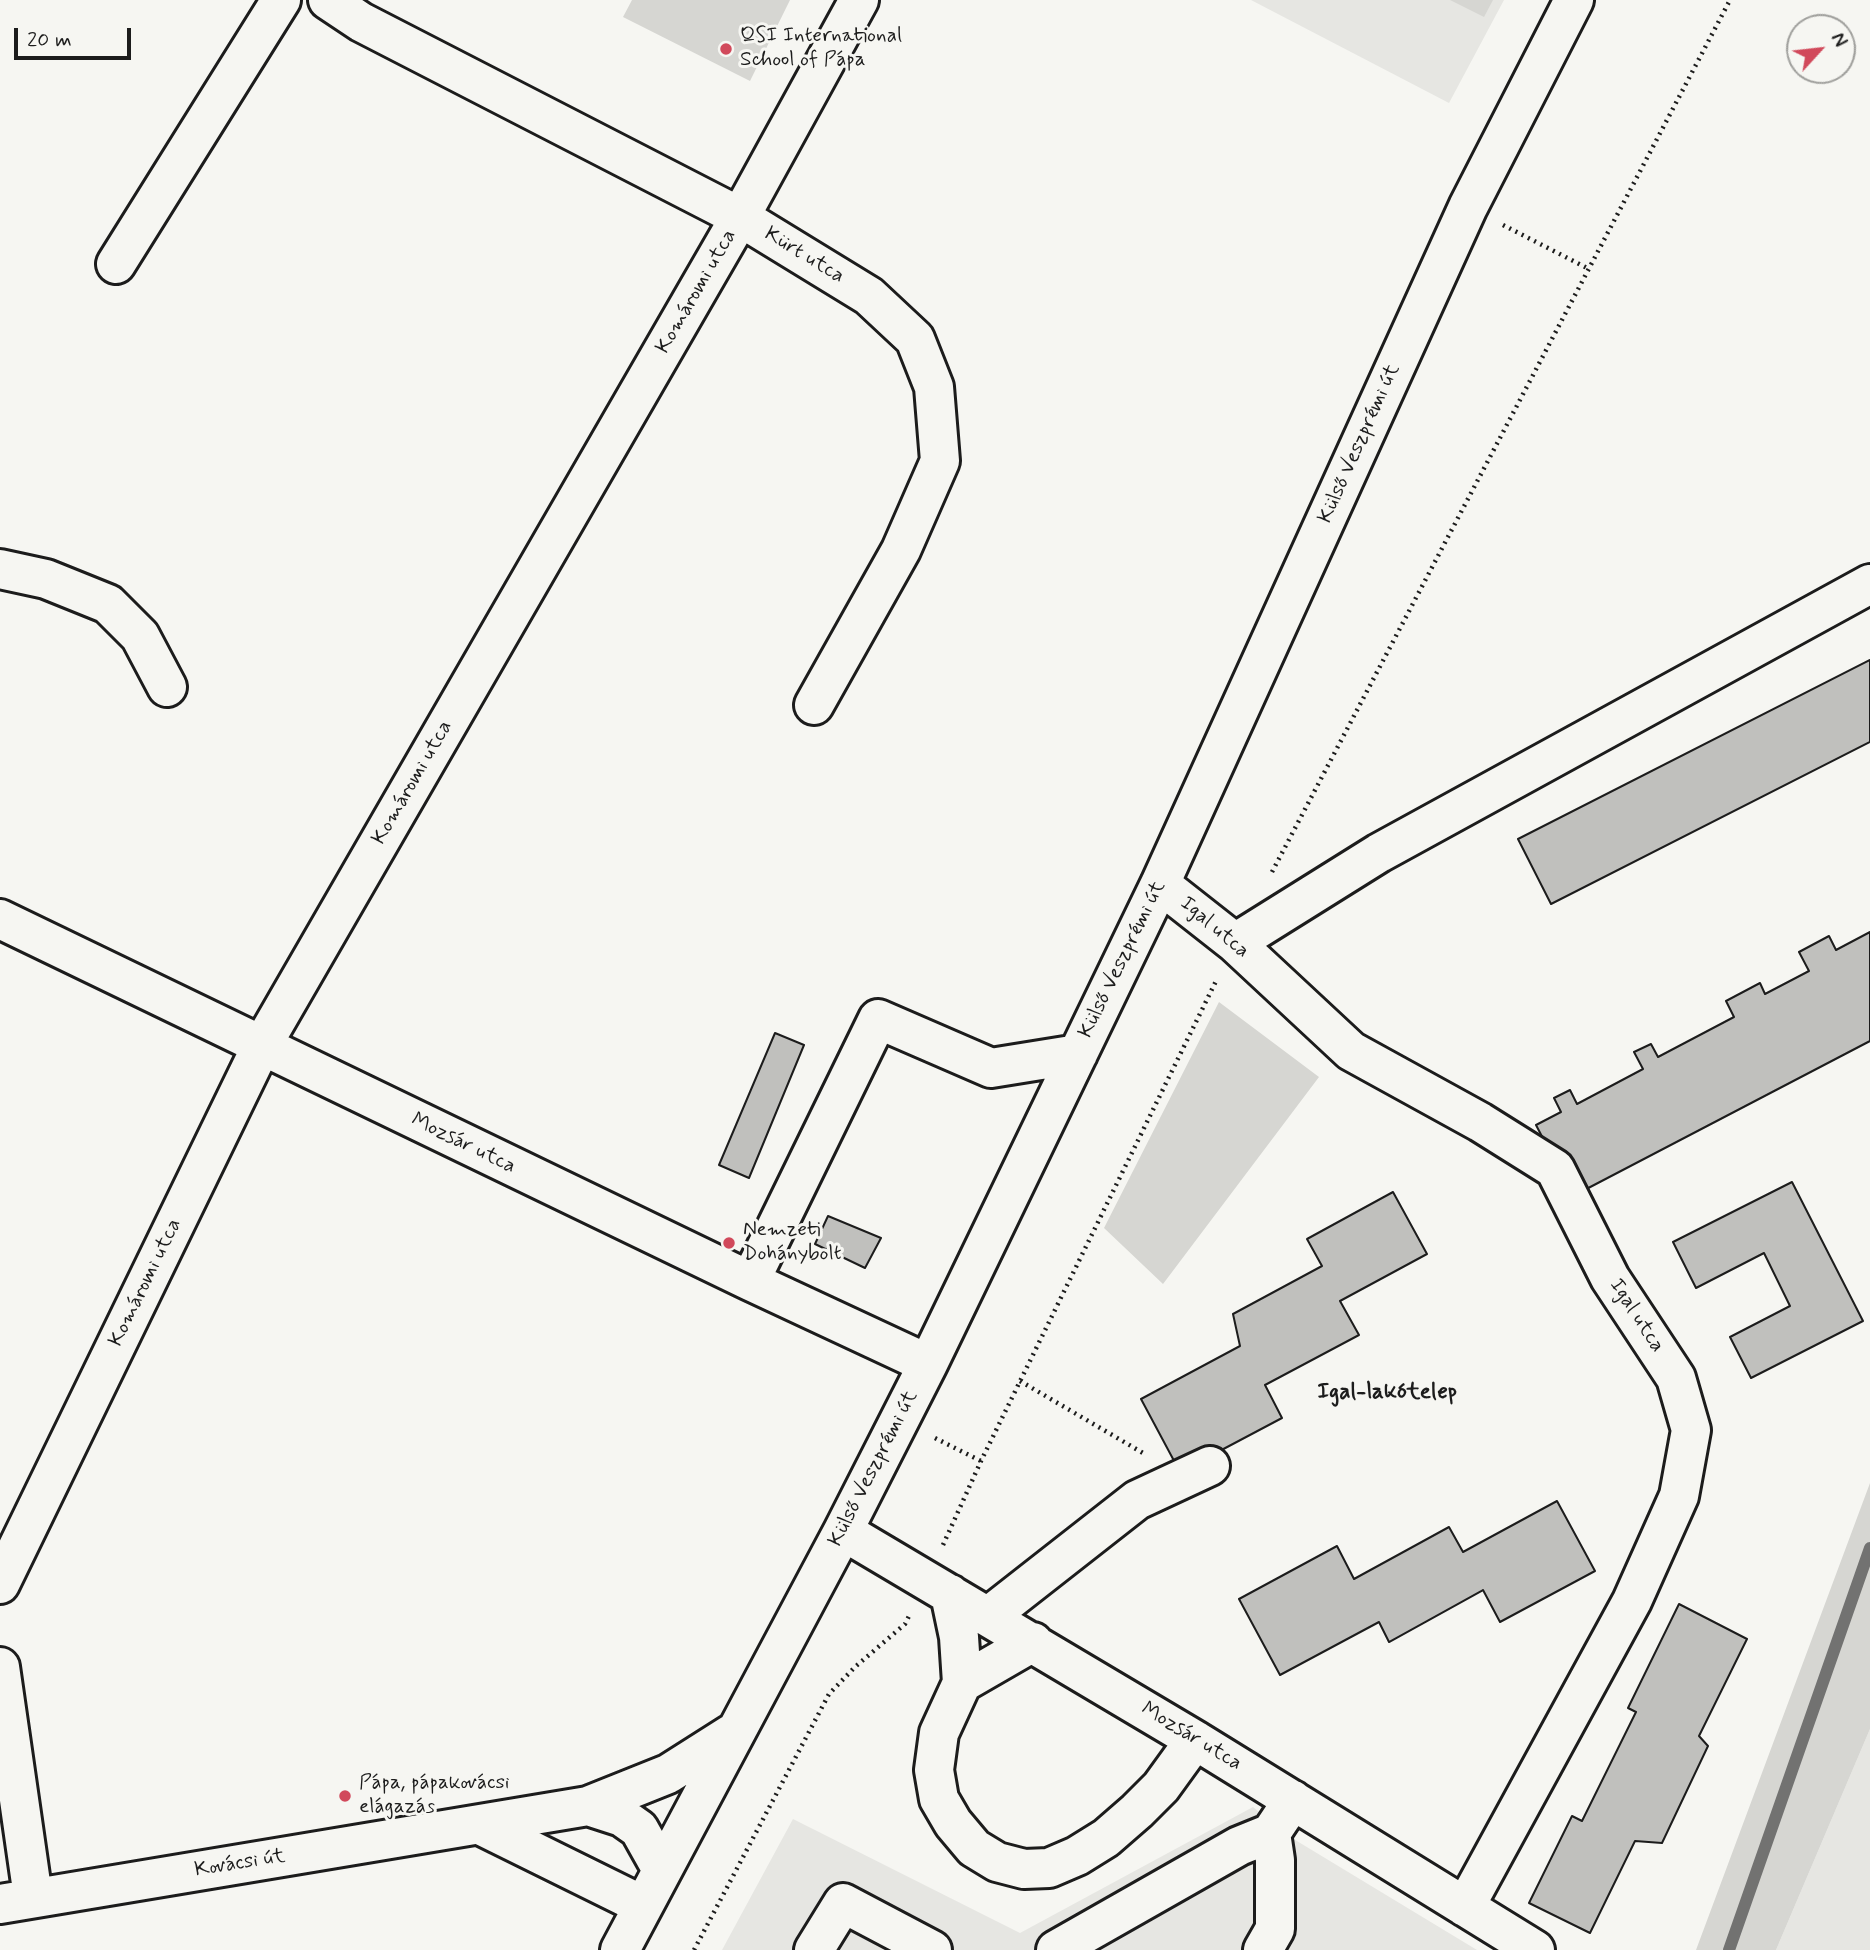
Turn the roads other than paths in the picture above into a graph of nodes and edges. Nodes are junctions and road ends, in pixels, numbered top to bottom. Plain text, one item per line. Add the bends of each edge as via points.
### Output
1 (281, 0) edge
2 (328, 0) edge
3 (859, 0) edge
4 (1574, 0) edge
5 (740, 217) junction
6 (116, 264) dead end
7 (0, 569) edge
8 (1870, 584) edge
9 (167, 687) dead end
10 (814, 705) dead end
11 (1160, 884) junction
12 (0, 919) edge
13 (1235, 943) junction
14 (261, 1047) junction
15 (1078, 1054) junction
16 (750, 1281) junction
17 (928, 1364) junction
18 (1198, 1472) road end
19 (843, 1531) junction
20 (0, 1584) edge
21 (950, 1594) junction
22 (989, 1616) junction
23 (1033, 1642) junction
24 (0, 1667) edge
25 (961, 1683) junction
26 (734, 1732) junction
27 (1195, 1740) junction
28 (1293, 1800) junction
29 (588, 1806) junction
30 (480, 1825) junction
31 (1271, 1833) junction
32 (662, 1870) junction
33 (17, 1901) edge
34 (642, 1905) junction
35 (1465, 1907) junction
36 (620, 1950) edge
37 (814, 1950) edge
38 (932, 1950) edge
39 (1056, 1950) edge
40 (1263, 1950) edge
41 (1535, 1950) edge

1 - 6 street
2 - 5 street, Kürt utca via 361,22
3 - 5 street, Komáromi utca
4 - 11 street, Külső Veszprémi út via 1468,207
5 - 10 street, Kürt utca via 869,296 915,338 934,387 940,461 901,551
5 - 14 street, Komáromi utca
7 - 9 street via 46,579 108,604 140,636
8 - 13 street via 1379,853
11 - 13 street, Igal utca
11 - 15 street, Külső Veszprémi út
12 - 14 street, Mozsár utca
13 - 35 street, Igal utca via 1351,1051 1555,1169 1611,1278 1676,1378 1691,1430 1679,1496 1632,1601
14 - 16 street, Mozsár utca
14 - 20 street, Komáromi utca
15 - 16 street via 991,1068 878,1019
15 - 17 street, Külső Veszprémi út
16 - 17 street, Mozsár utca
17 - 19 street, Külső Veszprémi út
18 - 22 street via 1137,1500
19 - 21 street, Mozsár utca
19 - 26 street, Külső Veszprémi út
21 - 22 street, Mozsár utca
21 - 25 street via 959,1636
22 - 23 street, Mozsár utca
23 - 25 street
23 - 27 street, Mozsár utca
24 - 33 street
25 - 27 street via 939,1733 934,1770 939,1799 974,1848 997,1862 1024,1869 1049,1868 1106,1838 1161,1787
26 - 29 street, Kovácsi út via 668,1774
26 - 32 street, Külső Veszprémi út
27 - 28 street, Mozsár utca
28 - 31 street
28 - 35 street, Mozsár utca
29 - 30 street, Kovácsi út
29 - 32 street via 622,1817 639,1829
30 - 33 street, Kovácsi út
30 - 34 street
31 - 39 street via 1239,1846
31 - 40 street via 1275,1929
32 - 34 street, Külső Veszprémi út
34 - 36 street, Külső Veszprémi út
35 - 41 street, Mozsár utca
37 - 38 street via 843,1903

